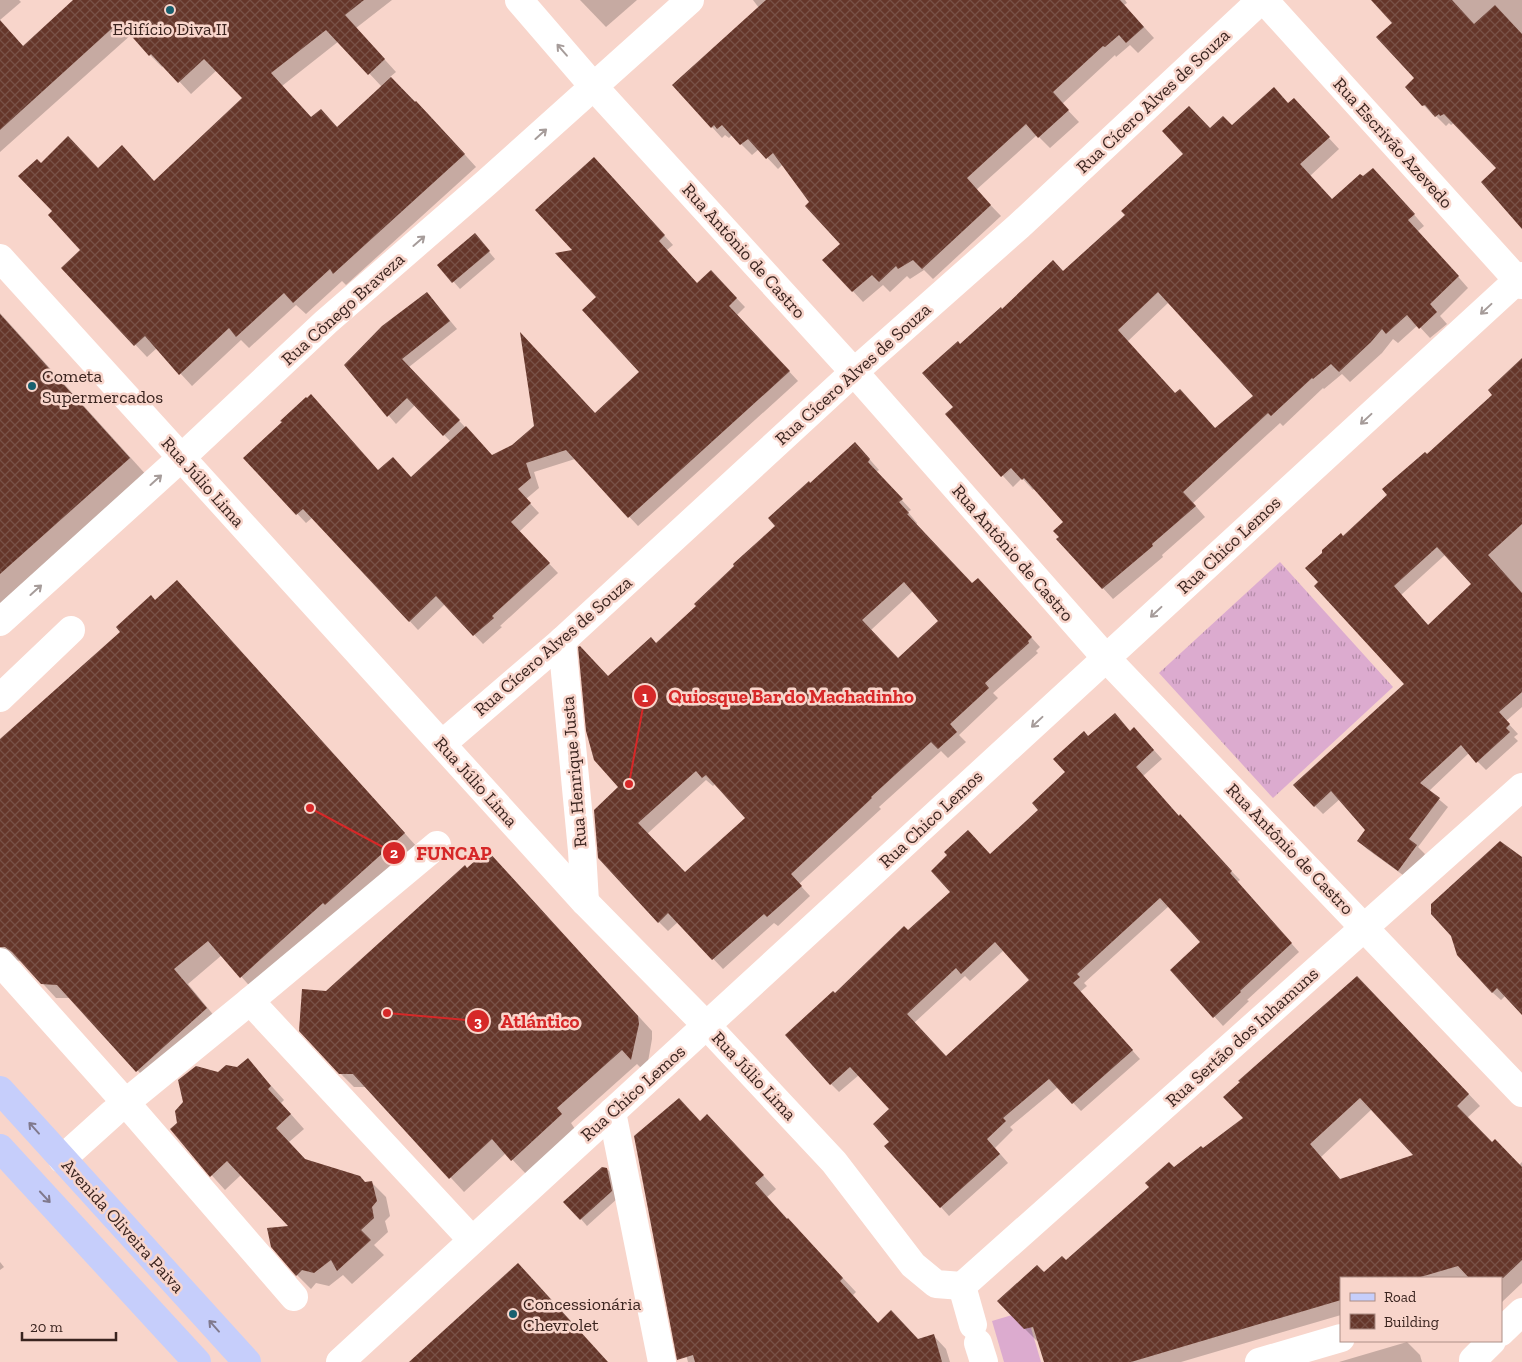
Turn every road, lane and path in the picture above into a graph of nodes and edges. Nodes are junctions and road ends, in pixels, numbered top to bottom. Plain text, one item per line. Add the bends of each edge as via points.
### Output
1 (519, 0) edge
2 (690, 0) edge
3 (1263, 0) edge
4 (594, 87) junction
5 (0, 258) edge
6 (1520, 280) edge
7 (854, 372) junction
8 (181, 458) junction
9 (0, 622) edge
10 (70, 630) dead end
11 (562, 641) junction
12 (1106, 658) junction
13 (0, 698) edge
14 (442, 744) junction
15 (1522, 787) edge
16 (437, 845) dead end
17 (585, 902) junction
18 (1365, 928) junction
19 (0, 962) edge
20 (250, 1001) junction
21 (707, 1026) junction
22 (0, 1090) edge
23 (1522, 1093) edge
24 (126, 1103) junction
25 (612, 1112) junction
26 (0, 1148) edge
27 (62, 1159) junction
28 (472, 1240) junction
29 (962, 1286) junction
30 (294, 1297) dead end
31 (1522, 1312) edge
32 (1502, 1331) edge
33 (1340, 1338) edge
34 (1491, 1342) edge
35 (978, 1343) edge
36 (1473, 1360) dead end
37 (197, 1362) edge
38 (246, 1362) edge
39 (340, 1362) edge
40 (662, 1362) edge
41 (1259, 1362) edge

4 -> 1 street, Rua Antônio de Castro
2 - 4 street, Rua Cônego Braveza
3 - 6 street, Rua Escrivão Azevedo
3 - 7 street, Rua Cícero Alves de Souza via 1019,226
4 - 7 street, Rua Antônio de Castro
8 -> 4 street, Rua Cônego Braveza via 326,322
5 - 8 street, Rua Júlio Lima
6 -> 12 street, Rua Chico Lemos
7 - 11 street, Rua Cícero Alves de Souza
7 - 12 street, Rua Antônio de Castro
9 -> 8 street, Rua Cônego Braveza
8 - 14 street, Rua Júlio Lima
10 - 13 street
11 - 14 street, Rua Cícero Alves de Souza
11 - 17 street, Rua Henrique Justa
12 - 18 street, Rua Antônio de Castro
12 -> 21 street, Rua Chico Lemos
14 - 17 street, Rua Júlio Lima
15 - 18 street, Rua Sertão dos Inhamuns
16 - 20 street
17 - 21 street, Rua Júlio Lima
18 - 23 street, Rua Antônio de Castro
18 - 29 street, Rua Sertão dos Inhamuns
19 - 24 street
20 - 24 street
20 - 28 street
21 - 25 street, Rua Chico Lemos
21 - 29 street, Rua Júlio Lima via 834,1162 913,1265 936,1284
27 -> 22 main road, Avenida Oliveira Paiva
24 - 27 street
24 - 30 street
25 - 28 street, Rua Chico Lemos
25 - 40 street
26 -> 37 main road, Avenida Oliveira Paiva
38 -> 27 main road, Avenida Oliveira Paiva
28 - 39 street, Rua Chico Lemos
29 - 35 street
31 - 32 street
33 - 41 street
34 - 36 street

